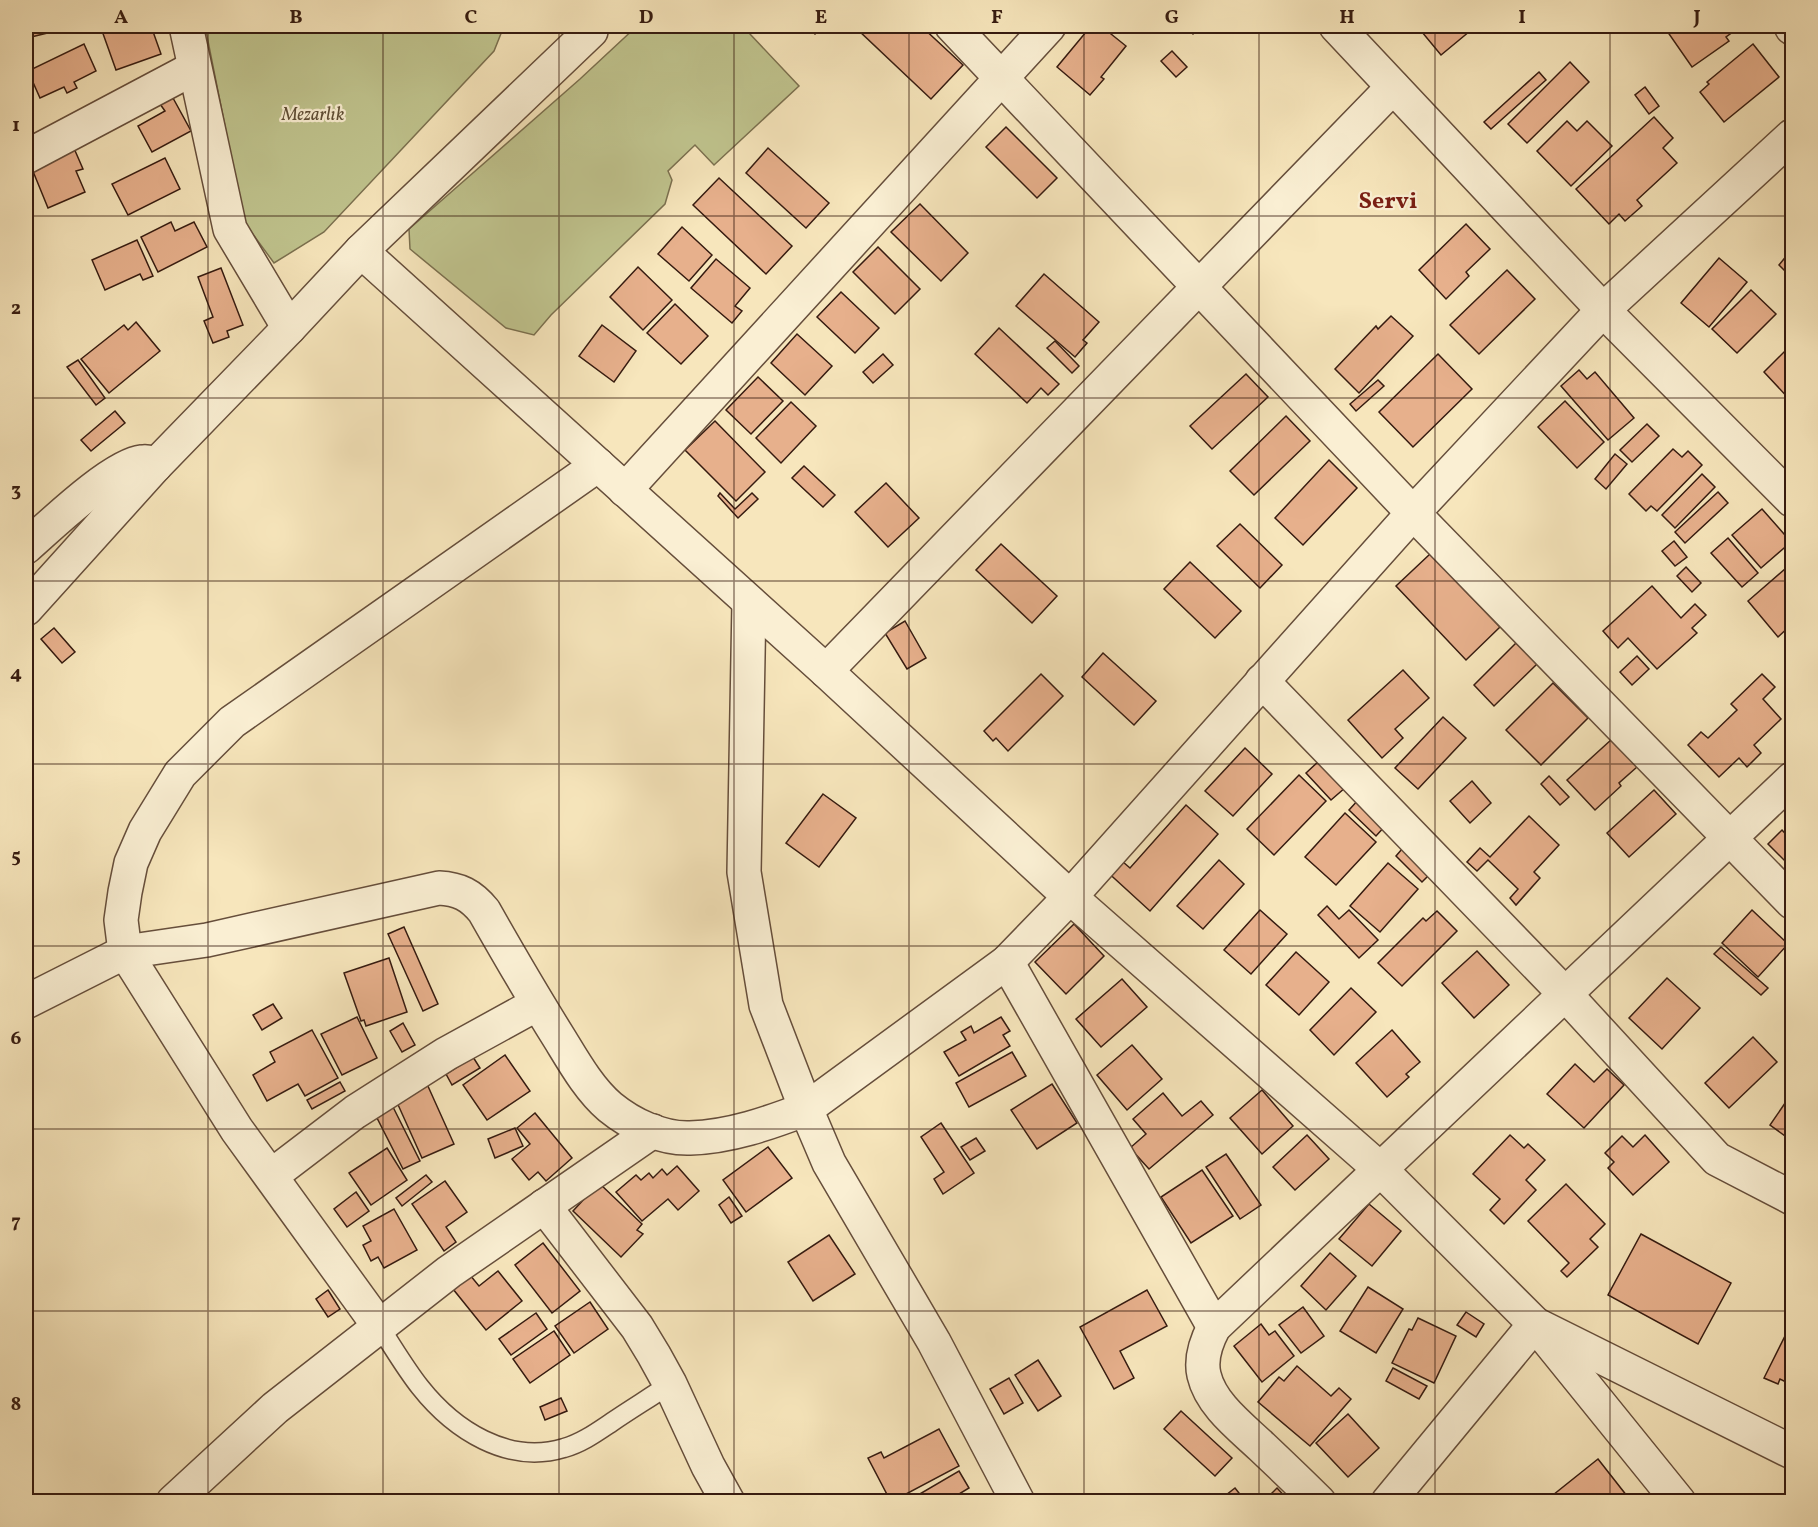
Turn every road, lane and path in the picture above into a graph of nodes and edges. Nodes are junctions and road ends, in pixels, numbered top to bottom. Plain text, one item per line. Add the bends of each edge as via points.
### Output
1 (186, 26) edge
2 (951, 26) edge
3 (1049, 26) edge
4 (1336, 26) edge
5 (592, 28) edge
6 (194, 68) junction
7 (1000, 78) junction
8 (1393, 87) junction
9 (1787, 152) edge
10 (26, 157) edge
11 (362, 251) junction
12 (1199, 286) junction
13 (1603, 310) junction
14 (289, 328) junction
15 (598, 465) junction
16 (155, 466) junction
17 (625, 490) junction
18 (1792, 500) edge
19 (1413, 513) junction
20 (26, 547) edge
21 (749, 602) junction
22 (26, 609) edge
23 (826, 671) junction
24 (1262, 681) junction
25 (1792, 779) edge
26 (1730, 838) junction
27 (1070, 897) junction
28 (1792, 902) edge
29 (125, 952) junction
30 (1007, 962) junction
31 (1566, 995) junction
32 (26, 1002) edge
33 (537, 1004) junction
34 (806, 1109) junction
35 (653, 1131) junction
36 (1381, 1170) junction
37 (271, 1176) junction
38 (1792, 1198) edge
39 (544, 1206) junction
40 (1535, 1324) junction
41 (379, 1326) junction
42 (1214, 1327) junction
43 (670, 1384) junction
44 (1792, 1452) edge
45 (173, 1502) edge
46 (728, 1502) edge
47 (1018, 1502) edge
48 (1319, 1502) edge
49 (1388, 1502) edge
50 (1680, 1502) edge

1 - 6 street
2 - 7 street
3 - 7 street
4 - 8 street
5 - 11 street
6 - 10 street
6 - 14 street via 230,229
7 - 12 street
7 - 17 street
8 - 12 street
8 - 13 street
9 - 13 street
11 - 14 street
11 - 15 street
12 - 19 street
12 - 23 street
13 - 18 street
13 - 19 street
14 - 16 street
15 - 17 street
15 - 29 street via 232,722 180,774 145,831 131,863 121,920
16 - 20 street via 145,461 111,476
16 - 22 street
17 - 21 street
19 - 24 street
19 - 26 street
21 - 23 street
21 - 34 street via 744,872 766,1005
23 - 27 street
24 - 27 street
24 - 31 street
25 - 26 street
26 - 28 street
26 - 31 street
27 - 30 street
27 - 36 street
29 - 32 street
29 - 33 street via 207,940 453,888 475,900 484,911
29 - 37 street via 237,1130
30 - 34 street
30 - 42 street
31 - 36 street
31 - 38 street via 1717,1159
33 - 35 street via 591,1086 610,1107
33 - 37 street via 446,1054 355,1112
34 - 35 street via 767,1124 714,1135 689,1138
34 - 47 street via 829,1163 934,1342
35 - 39 street
36 - 40 street
36 - 42 street
37 - 41 street
39 - 41 street
39 - 43 street via 637,1327
40 - 44 street
40 - 49 street
40 - 50 street
41 - 43 lane via 421,1388 441,1410 479,1438 520,1453 541,1453 585,1440
41 - 45 street via 275,1408
42 - 48 street via 1203,1358 1205,1377 1215,1398
43 - 46 street

